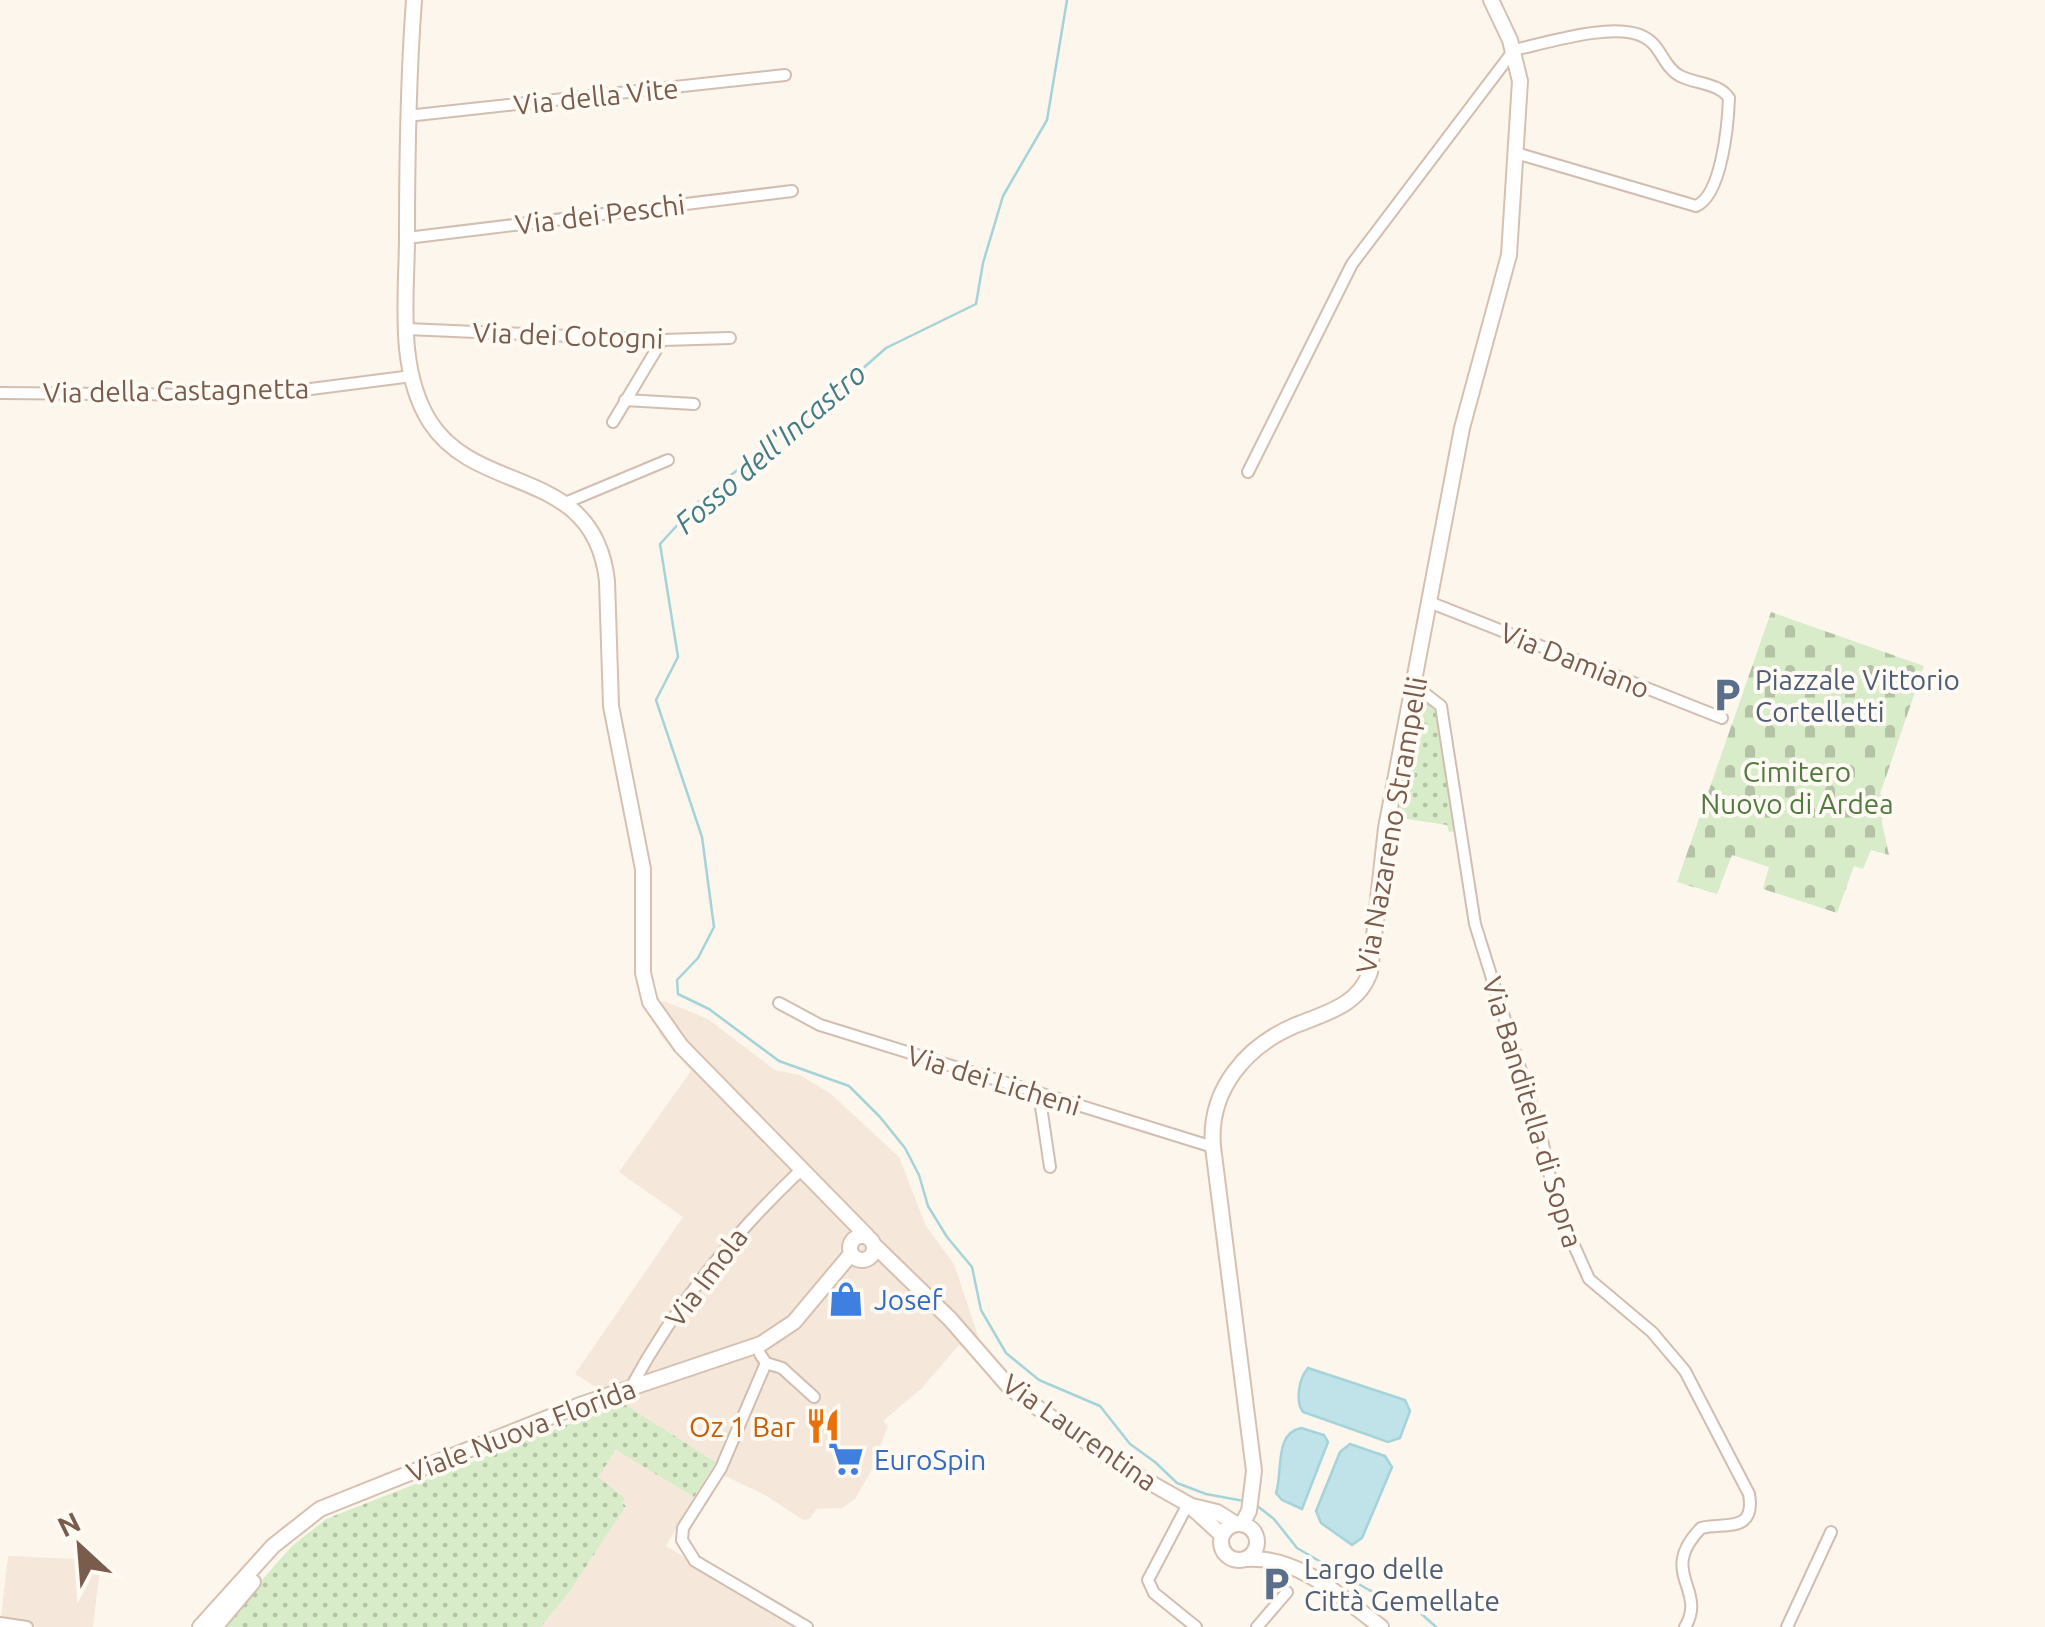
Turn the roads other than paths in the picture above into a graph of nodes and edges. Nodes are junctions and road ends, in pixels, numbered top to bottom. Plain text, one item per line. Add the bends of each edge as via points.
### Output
1 (414, 0) edge
2 (1490, 0) edge
3 (1514, 50) junction
4 (786, 76) dead end
5 (406, 116) junction
6 (1516, 153) junction
7 (792, 191) dead end
8 (407, 238) junction
9 (407, 329) junction
10 (730, 338) dead end
11 (662, 340) junction
12 (412, 376) junction
13 (0, 393) edge
14 (626, 400) junction
15 (694, 404) dead end
16 (613, 422) dead end
17 (668, 460) dead end
18 (1248, 472) dead end
19 (566, 503) junction
20 (1429, 602) junction
21 (1414, 686) junction
22 (1722, 718) dead end
23 (780, 1003) dead end
24 (1039, 1094) junction
25 (1213, 1147) junction
26 (1050, 1167) dead end
27 (801, 1170) junction
28 (861, 1250) junction
29 (763, 1358) junction
30 (629, 1391) junction
31 (814, 1397) dead end
32 (1188, 1504) junction
33 (1242, 1520) junction
34 (1831, 1532) dead end
35 (1222, 1536) junction
36 (1257, 1540) junction
37 (1246, 1559) junction
38 (1296, 1569) junction
39 (1287, 1592) dead end
40 (0, 1623) edge
41 (27, 1627) edge
42 (200, 1627) edge
43 (215, 1627) edge
44 (807, 1627) edge
45 (1196, 1627) edge
46 (1256, 1627) edge
47 (1380, 1627) edge
48 (1684, 1627) edge
49 (1787, 1627) edge

1 - 5 street
2 - 3 street, Via Nazareno Strampelli
3 - 6 street, Via Nazareno Strampelli via 1520,81
3 - 6 street via 1598,33 1635,33 1653,42 1676,74 1722,90 1729,100 1721,160 1700,205
3 - 18 street via 1355,260
4 - 5 street, Via della Vite
5 - 8 street
6 - 20 street, Via Nazareno Strampelli via 1507,270 1464,417
7 - 8 street, Via dei Peschi
8 - 9 street
9 - 11 street, Via dei Cotogni
9 - 12 street
10 - 11 street, Via dei Cotogni
11 - 14 street
12 - 13 street, Via della Castagnetta via 232,395
12 - 19 street via 428,419 451,445
14 - 15 street
14 - 16 street
17 - 19 street
19 - 27 street, Via Laurentina via 594,537 606,573 612,716 644,869 643,974 653,1007 676,1041
20 - 21 street, Via Nazareno Strampelli
20 - 22 street, Via Damiano
21 - 25 street, Via Nazareno Strampelli via 1386,828 1367,981 1346,1004 1277,1035 1239,1066 1216,1107
21 - 48 street, Via Banditella di Sopra via 1440,706 1478,934 1558,1210 1589,1279 1681,1366 1748,1494 1745,1519 1701,1528 1684,1550 1681,1568 1692,1609
23 - 24 street, Via dei Licheni via 820,1026
24 - 25 street, Via dei Licheni
24 - 26 street
25 - 33 street, Via Nazareno Strampelli via 1254,1470
27 - 28 street, Via Laurentina
27 - 30 street, Via Imola via 726,1246
28 - 29 street, Viale Nuova Florida via 801,1327
28 - 30 street, Viale Nuova Florida via 774,1338
28 - 32 street, Via Laurentina via 896,1267 1011,1388 1119,1465
29 - 30 street, Viale Nuova Florida
29 - 31 street
29 - 44 street via 721,1468 682,1540 695,1560
30 - 42 street, Viale Nuova Florida via 549,1416 320,1509 266,1554
30 - 43 street, Viale Nuova Florida via 325,1514 279,1551
32 - 33 street, Via Laurentina
32 - 35 street, Via Laurentina
32 - 45 street via 1148,1584
33 - 35 street
33 - 36 street
34 - 49 street
35 - 37 street via 1228,1558
36 - 37 street
36 - 38 street
37 - 38 street
38 - 47 street
39 - 46 street
40 - 41 street

